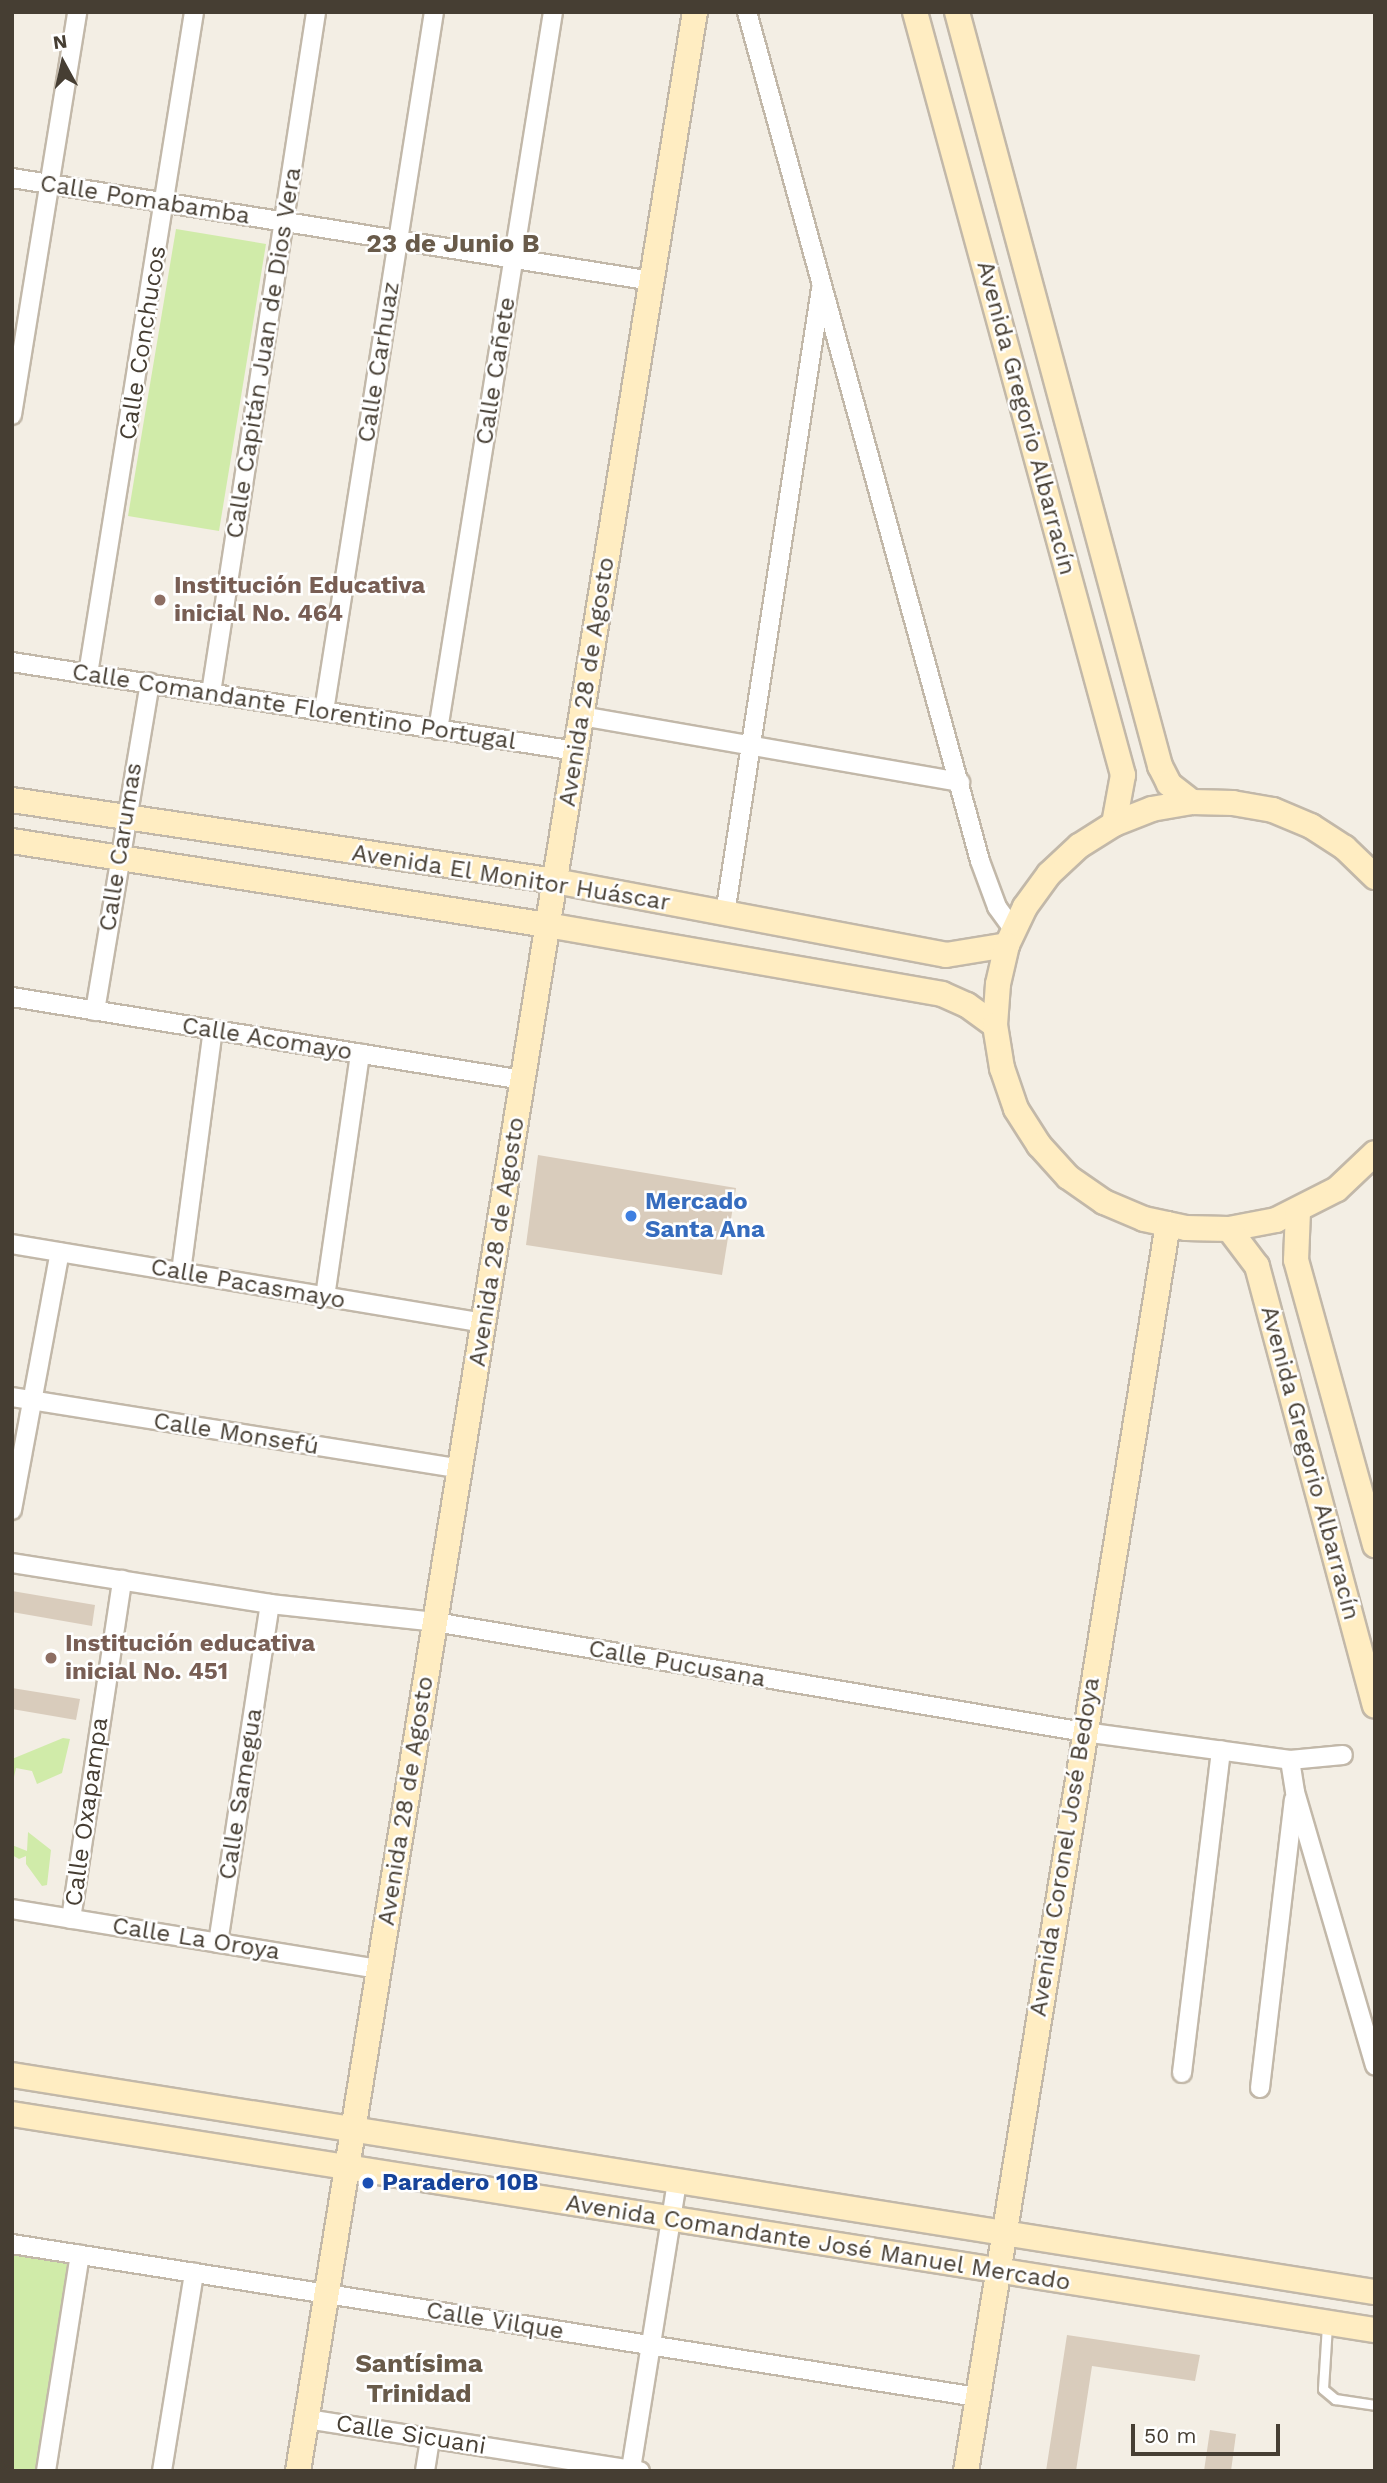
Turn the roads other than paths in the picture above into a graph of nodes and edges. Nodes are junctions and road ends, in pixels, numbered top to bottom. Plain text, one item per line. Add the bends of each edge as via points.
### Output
1 (77, 12) edge
2 (194, 12) edge
3 (316, 12) edge
4 (434, 12) edge
5 (553, 12) edge
6 (695, 12) edge
7 (747, 12) edge
8 (915, 12) edge
9 (957, 12) edge
10 (12, 178) edge
11 (49, 185) junction
12 (166, 203) junction
13 (284, 224) junction
14 (398, 240) junction
15 (514, 259) junction
16 (652, 281) junction
17 (822, 282) junction
18 (12, 415) edge
19 (12, 662) edge
20 (89, 674) junction
21 (150, 684) junction
22 (211, 693) junction
23 (324, 711) junction
24 (581, 716) junction
25 (438, 730) junction
26 (751, 746) junction
27 (576, 751) junction
28 (960, 782) junction
29 (12, 800) edge
30 (1192, 802) junction
31 (125, 818) junction
32 (1114, 824) junction
33 (12, 841) edge
34 (118, 858) junction
35 (1375, 877) edge
36 (555, 881) junction
37 (725, 914) junction
38 (547, 925) junction
39 (1011, 937) junction
40 (12, 997) edge
41 (95, 1011) junction
42 (995, 1025) junction
43 (214, 1030) junction
44 (360, 1054) junction
45 (523, 1080) junction
46 (1375, 1153) edge
47 (1298, 1211) junction
48 (1168, 1224) junction
49 (1229, 1229) junction
50 (12, 1244) edge
51 (60, 1252) junction
52 (181, 1272) junction
53 (325, 1297) junction
54 (484, 1323) junction
55 (12, 1397) edge
56 (34, 1401) junction
57 (460, 1469) junction
58 (12, 1510) edge
59 (1375, 1545) edge
60 (12, 1563) edge
61 (122, 1580) junction
62 (270, 1604) junction
63 (435, 1622) junction
64 (1375, 1705) edge
65 (1084, 1732) junction
66 (1221, 1750) junction
67 (1343, 1755) dead end
68 (1290, 1760) junction
69 (1295, 1792) junction
70 (12, 1909) edge
71 (71, 1919) junction
72 (218, 1943) junction
73 (379, 1969) junction
74 (1375, 2066) edge
75 (1182, 2073) dead end
76 (12, 2075) edge
77 (1260, 2088) dead end
78 (12, 2113) edge
79 (353, 2129) junction
80 (347, 2169) junction
81 (677, 2181) junction
82 (671, 2220) junction
83 (1002, 2232) junction
84 (12, 2245) edge
85 (80, 2255) junction
86 (998, 2271) junction
87 (194, 2273) junction
88 (1375, 2292) edge
89 (327, 2294) junction
90 (1328, 2323) junction
91 (1375, 2330) edge
92 (651, 2345) junction
93 (977, 2397) junction
94 (1375, 2405) edge
95 (307, 2418) junction
96 (430, 2438) junction
97 (544, 2463) edge
98 (635, 2470) edge
99 (46, 2471) edge
100 (162, 2471) edge
101 (298, 2471) edge
102 (425, 2471) edge
103 (966, 2471) edge

1 - 11 street
2 - 12 street, Calle Conchucos
3 - 13 street, Calle Capitán Juan de Dios Vera
4 - 14 street, Calle Carhuaz
5 - 15 street, Calle Cañete
6 - 16 street, Avenida 28 de Agosto
7 - 17 street
8 - 32 street, Avenida Gregorio Albarracín via 1123,775
9 - 30 street, Avenida Gregorio Albarracín via 1160,766 1170,784
10 - 11 street, Calle Pomabamba
11 - 12 street, Calle Pomabamba
11 - 18 street
12 - 13 street, Calle Pomabamba
12 - 20 street, Calle Conchucos
13 - 14 street, Calle Pomabamba
13 - 22 street, Calle Capitán Juan de Dios Vera
14 - 15 street, Calle Pomabamba
14 - 23 street, Calle Carhuaz
15 - 16 street, Calle Pomabamba
15 - 25 street, Calle Cañete
16 - 24 street, Avenida 28 de Agosto
17 - 26 street
17 - 28 street
19 - 20 street, Calle Comandante Florentino Portugal
20 - 21 street, Calle Comandante Florentino Portugal
21 - 22 street, Calle Comandante Florentino Portugal
21 - 31 street, Calle Carumas
22 - 23 street, Calle Comandante Florentino Portugal
23 - 25 street, Calle Comandante Florentino Portugal
24 - 26 street
24 - 27 street, Avenida 28 de Agosto
25 - 27 street, Calle Comandante Florentino Portugal
26 - 28 street
26 - 37 street
27 - 36 street, Avenida 28 de Agosto
28 - 39 street via 997,907
29 - 31 street, Avenida El Monitor Huáscar
30 - 32 street via 1152,809
30 - 35 street via 1273,810 1311,826 1345,848
31 - 34 street, Calle Carumas
31 - 36 street, Avenida El Monitor Huáscar
32 - 39 street via 1079,846 1049,874
33 - 34 street, Avenida El Monitor Huáscar
34 - 38 street, Avenida El Monitor Huáscar
34 - 41 street, Calle Carumas
36 - 37 street, Avenida El Monitor Huáscar
36 - 38 street, Avenida 28 de Agosto
37 - 39 street, Avenida El Monitor Huáscar via 946,956
38 - 42 street, Avenida El Monitor Huáscar via 942,995 967,1004
38 - 45 street, Avenida 28 de Agosto
39 - 42 street via 998,984
40 - 41 street, Calle Acomayo
41 - 43 street, Calle Acomayo
42 - 48 street via 1002,1068 1016,1109 1039,1145 1068,1177 1104,1202
43 - 44 street, Calle Acomayo
43 - 52 street
44 - 45 street, Calle Acomayo
44 - 53 street
45 - 54 street, Avenida 28 de Agosto
46 - 47 street via 1337,1189
47 - 49 street
47 - 59 street, Avenida Gregorio Albarracín via 1296,1259
48 - 49 street
48 - 65 street, Avenida Coronel José Bedoya
49 - 64 street, Avenida Gregorio Albarracín via 1257,1266
50 - 51 street, Calle Pacasmayo
51 - 52 street, Calle Pacasmayo
51 - 56 street
52 - 53 street, Calle Pacasmayo
53 - 54 street, Calle Pacasmayo
54 - 57 street, Avenida 28 de Agosto
55 - 56 street, Calle Monsefú
56 - 57 street, Calle Monsefú
56 - 58 street
57 - 63 street, Avenida 28 de Agosto
60 - 61 street, Calle Pucusana
61 - 62 street, Calle Pucusana
61 - 71 street, Calle Oxapampa
62 - 63 street, Calle Pucusana
62 - 72 street, Calle Samegua
63 - 65 street, Calle Pucusana
63 - 73 street, Avenida 28 de Agosto
65 - 66 street, Calle Pucusana
65 - 83 street, Avenida Coronel José Bedoya
66 - 68 street, Calle Pucusana
66 - 75 street
67 - 68 street, Calle Pucusana
68 - 69 street
69 - 74 street
69 - 77 street
70 - 71 street, Calle La Oroya
71 - 72 street, Calle La Oroya
72 - 73 street, Calle La Oroya
73 - 79 street, Avenida 28 de Agosto
76 - 79 street, Avenida Comandante José Manuel Mercado
78 - 80 street, Avenida Comandante José Manuel Mercado
79 - 80 street, Avenida 28 de Agosto
79 - 81 street, Avenida Comandante José Manuel Mercado
80 - 82 street, Avenida Comandante José Manuel Mercado
80 - 89 street, Avenida 28 de Agosto
81 - 82 street
81 - 83 street, Avenida Comandante José Manuel Mercado
82 - 86 street, Avenida Comandante José Manuel Mercado
82 - 92 street
83 - 86 street, Avenida Coronel José Bedoya
83 - 88 street, Avenida Comandante José Manuel Mercado
84 - 85 street, Calle Vilque
85 - 87 street, Calle Vilque
85 - 99 street
86 - 90 street, Avenida Comandante José Manuel Mercado
86 - 93 street, Avenida Coronel José Bedoya
87 - 89 street, Calle Vilque
87 - 100 street
89 - 92 street, Calle Vilque
89 - 95 street, Avenida 28 de Agosto
90 - 91 street, Avenida Comandante José Manuel Mercado
90 - 94 lane via 1323,2389 1335,2399
92 - 93 street, Calle Vilque
92 - 98 street
93 - 103 street, Avenida Coronel José Bedoya
95 - 96 street, Calle Sicuani
95 - 101 street, Avenida 28 de Agosto
96 - 97 street, Calle Sicuani
96 - 102 street
97 - 98 street, Calle Sicuani

